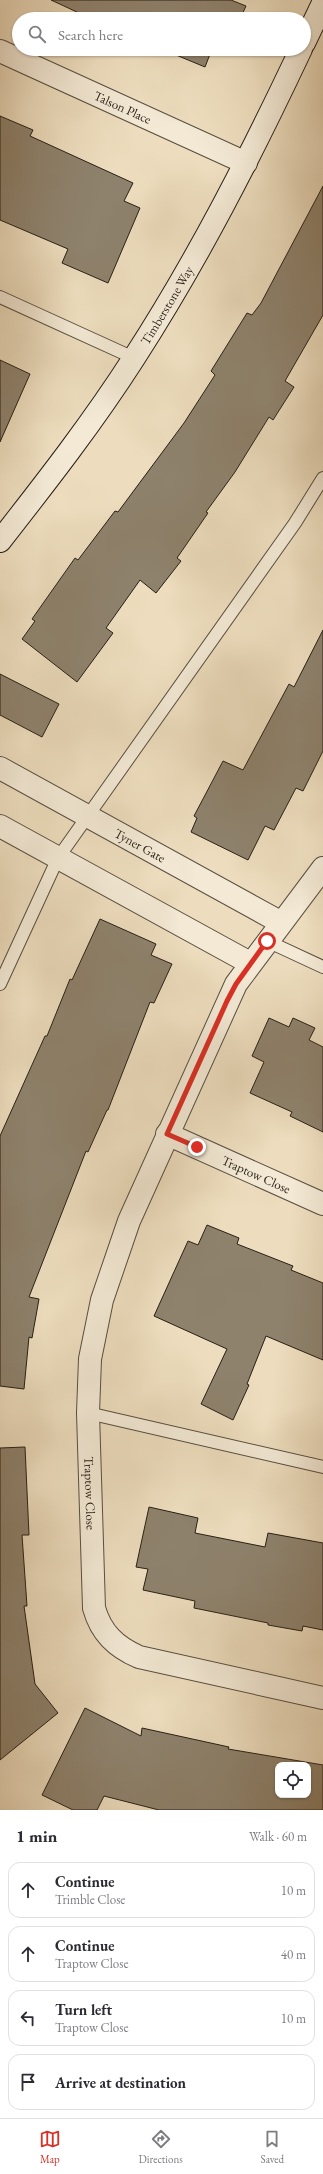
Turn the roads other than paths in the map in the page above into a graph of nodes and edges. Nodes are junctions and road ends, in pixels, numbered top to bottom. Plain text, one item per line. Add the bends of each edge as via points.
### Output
1 (323, 3) edge
2 (311, 28) edge
3 (0, 51) edge
4 (298, 56) edge
5 (246, 163) junction
6 (0, 297) edge
7 (134, 358) junction
8 (323, 478) edge
9 (0, 541) edge
10 (0, 768) edge
11 (86, 815) junction
12 (0, 826) edge
13 (58, 858) junction
14 (323, 868) edge
15 (280, 922) junction
16 (267, 941) junction
17 (250, 963) junction
18 (323, 967) edge
19 (0, 984) edge
20 (167, 1134) junction
21 (323, 1204) edge
22 (88, 1413) junction
23 (323, 1467) edge
24 (323, 1698) edge

1 - 2 street
3 - 5 street, Talson Place
4 - 5 street, Timberstone Way
5 - 7 street, Timberstone Way
6 - 7 lane
7 - 9 street, Timberstone Way via 63,461
8 - 11 lane via 295,523
10 - 11 street, Tyner Gate
11 - 13 lane
11 - 15 street, Tyner Gate
12 - 13 street
13 - 17 street
13 - 19 lane
14 - 15 street, Traptow Close
15 - 16 street, Traptow Close
16 - 17 street, Traptow Close
16 - 18 lane
17 - 20 street, Traptow Close via 227,1001
20 - 21 street, Traptow Close
20 - 22 street, Traptow Close via 129,1221 102,1300 90,1359
22 - 23 lane
22 - 24 street, Traptow Close via 94,1608 104,1633 126,1651 139,1657

